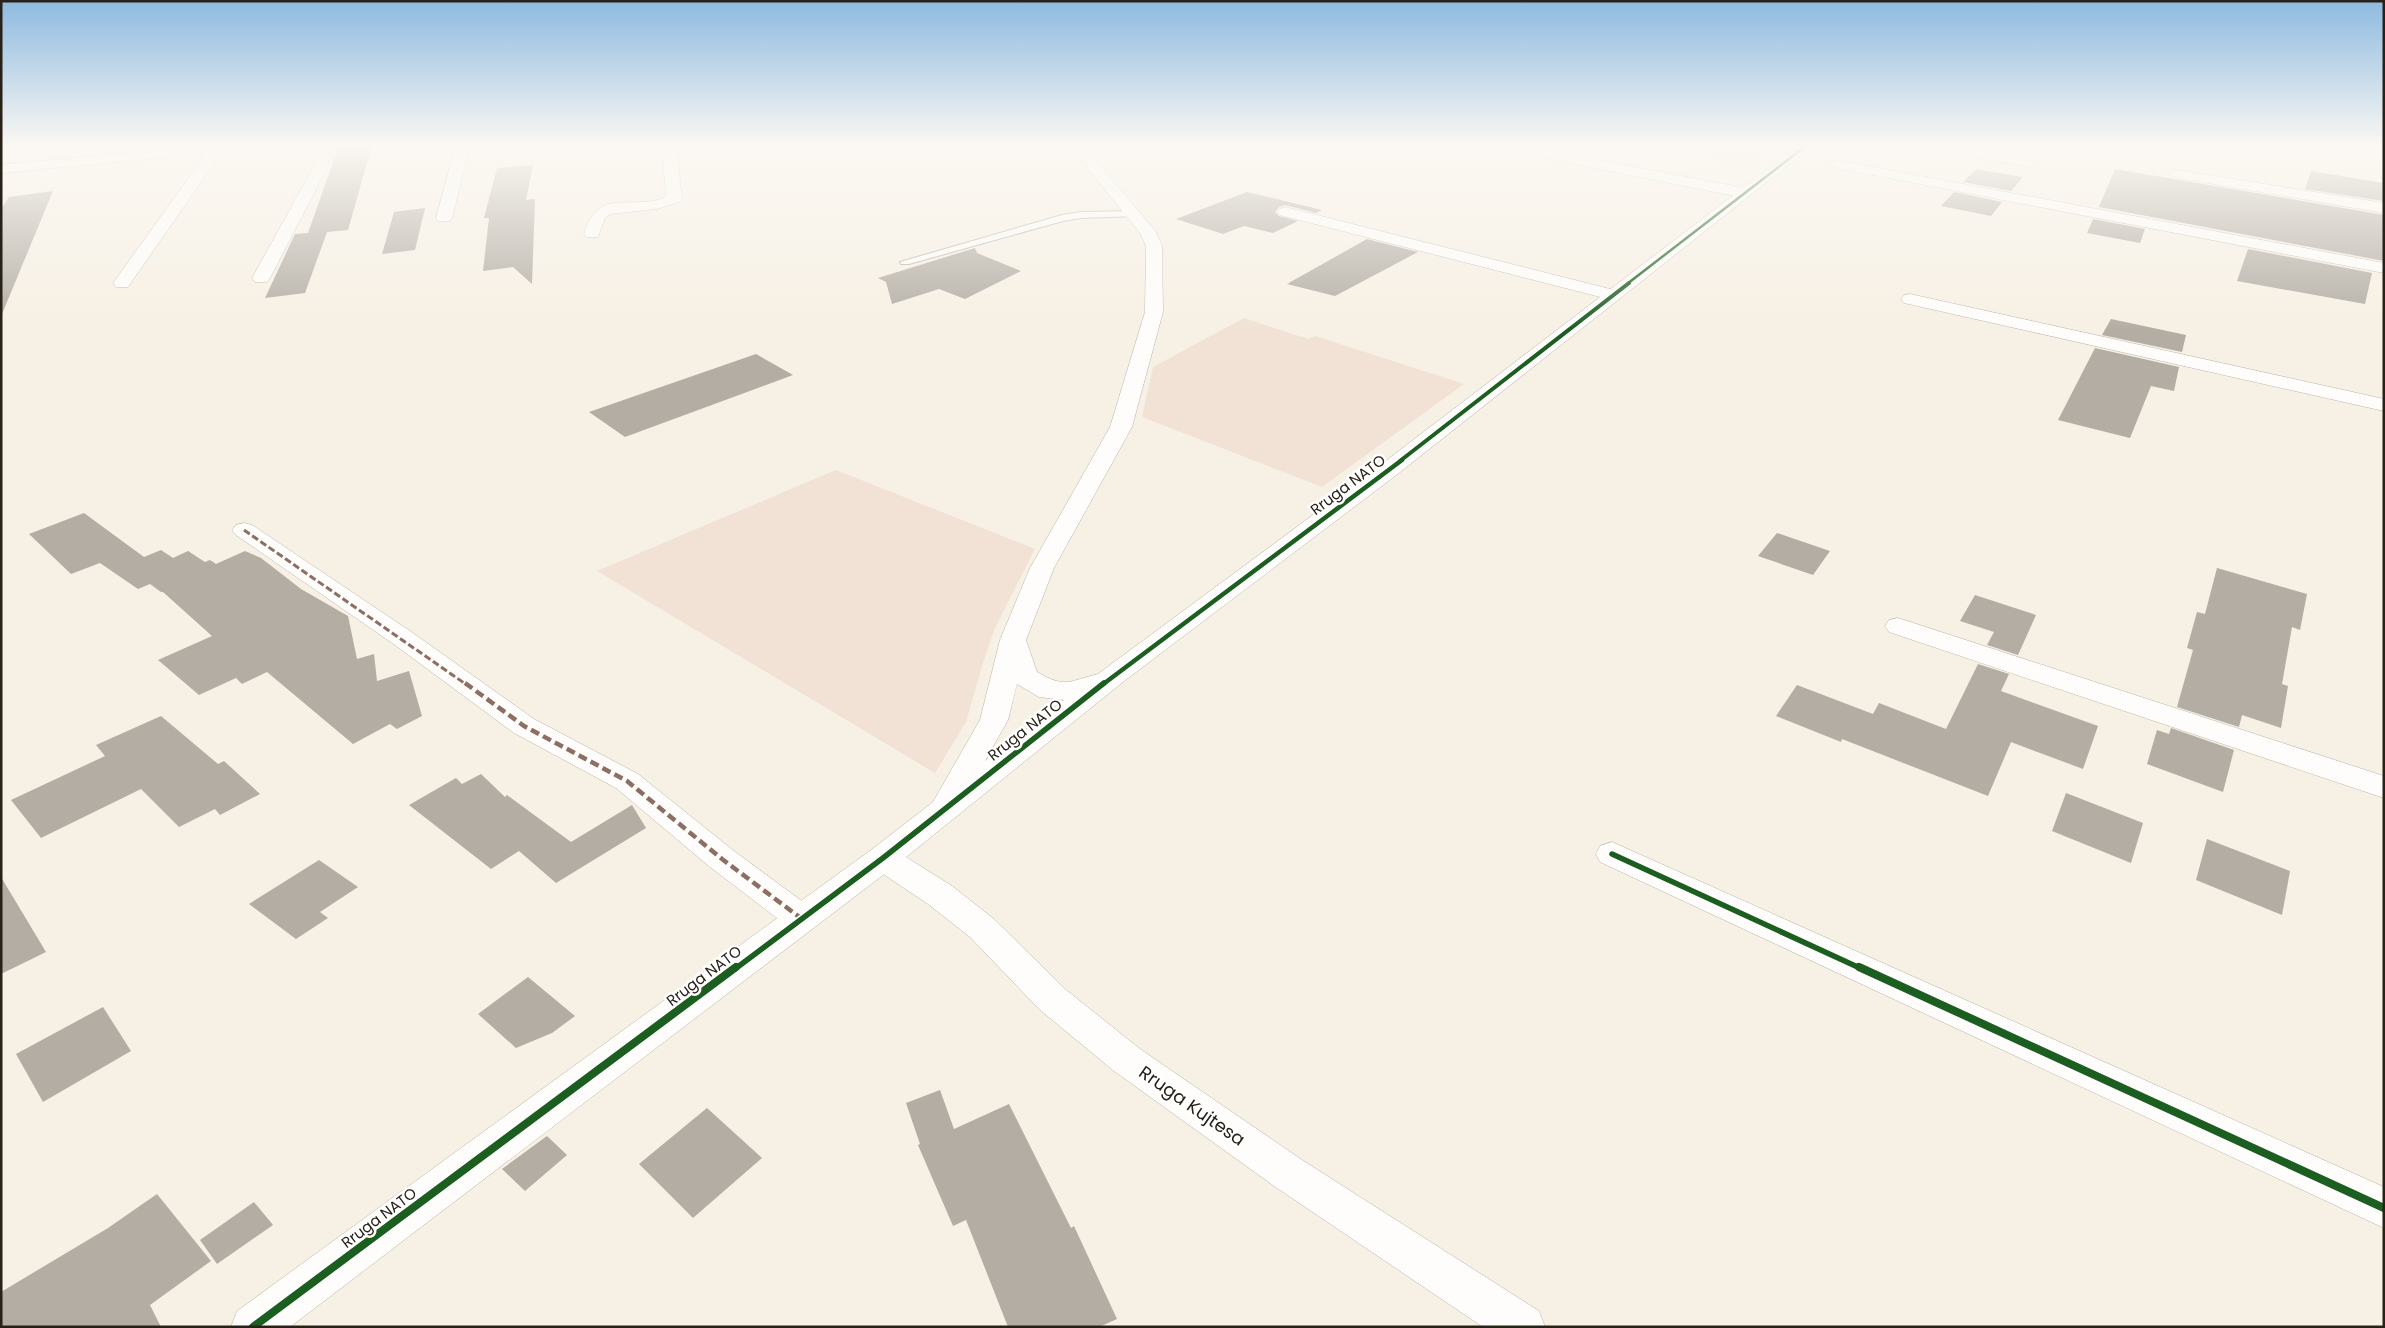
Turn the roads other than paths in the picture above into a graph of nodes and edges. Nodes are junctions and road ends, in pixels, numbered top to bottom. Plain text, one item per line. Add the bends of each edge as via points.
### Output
1 (176, 207) edge
2 (299, 207) edge
3 (447, 207) edge
4 (636, 207) edge
5 (1128, 207) edge
6 (1727, 207) edge
7 (2062, 207) edge
8 (1284, 212) dead end
9 (1134, 214) junction
10 (444, 218) dead end
11 (592, 234) dead end
12 (905, 262) dead end
13 (2384, 268) edge
14 (261, 278) dead end
15 (122, 283) dead end
16 (1612, 295) junction
17 (1910, 299) dead end
18 (2384, 405) edge
19 (244, 530) dead end
20 (1898, 626) dead end
21 (1013, 640) junction
22 (1113, 676) junction
23 (2384, 787) edge
24 (941, 813) junction
25 (1612, 854) dead end
26 (883, 858) junction
27 (802, 918) junction
28 (2384, 1208) edge
29 (253, 1327) edge
30 (1523, 1327) edge

1 - 15 street
2 - 14 street
3 - 10 street
4 - 11 street via 606,211 598,217
5 - 9 street
6 - 16 street, Rruga NATO
7 - 13 street
8 - 16 street
9 - 12 lane via 1062,218
9 - 21 street via 1154,246 1154,312 1121,427 1042,568
16 - 22 street, Rruga NATO via 1392,468
17 - 18 street
19 - 27 street via 524,726 627,782 722,859
20 - 23 street
21 - 22 street via 1025,677 1049,691 1081,691
21 - 24 street via 994,720
22 - 24 street, Rruga NATO
24 - 26 street, Rruga NATO
25 - 28 street
26 - 27 street, Rruga NATO
26 - 30 street, Rruga Kujtesa via 982,928 1052,999 1127,1060 1288,1173
27 - 29 street, Rruga NATO

